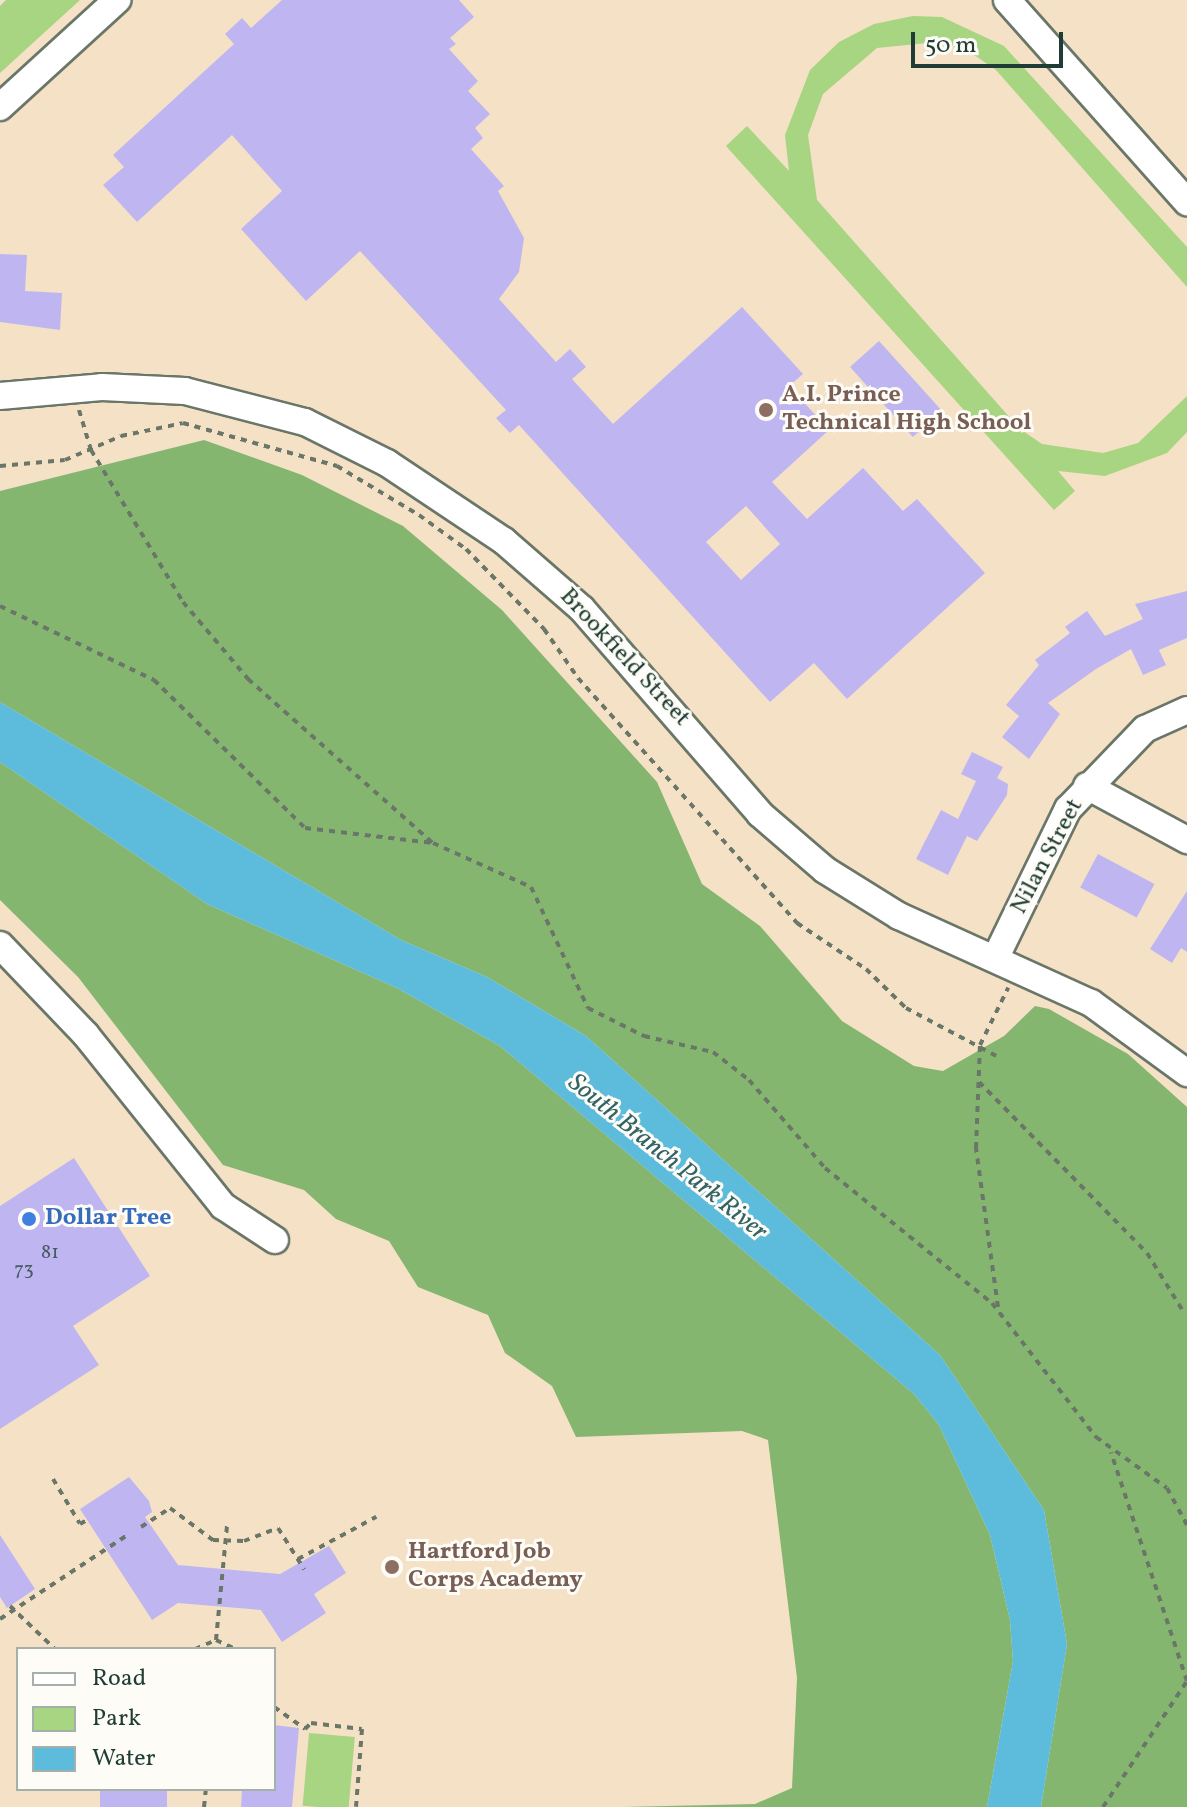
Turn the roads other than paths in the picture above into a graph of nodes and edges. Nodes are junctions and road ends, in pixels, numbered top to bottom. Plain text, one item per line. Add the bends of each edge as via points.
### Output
1 (117, 0) edge
2 (1007, 0) edge
3 (0, 107) edge
4 (1187, 202) edge
5 (0, 396) edge
6 (1187, 710) edge
7 (1087, 786) junction
8 (1187, 840) edge
9 (0, 945) edge
10 (1006, 962) junction
11 (1187, 1073) edge
12 (275, 1240) dead end

1 - 3 street
2 - 4 street
5 - 10 street, Brookfield Street via 72,389 185,391 268,410 344,440 425,485 582,609 793,844 886,909
6 - 7 street, Nilan Street via 1145,729
7 - 8 street
7 - 10 street, Nilan Street via 1068,809
9 - 12 street via 86,1035 223,1206
10 - 11 street, Brookfield Street via 1091,1003

